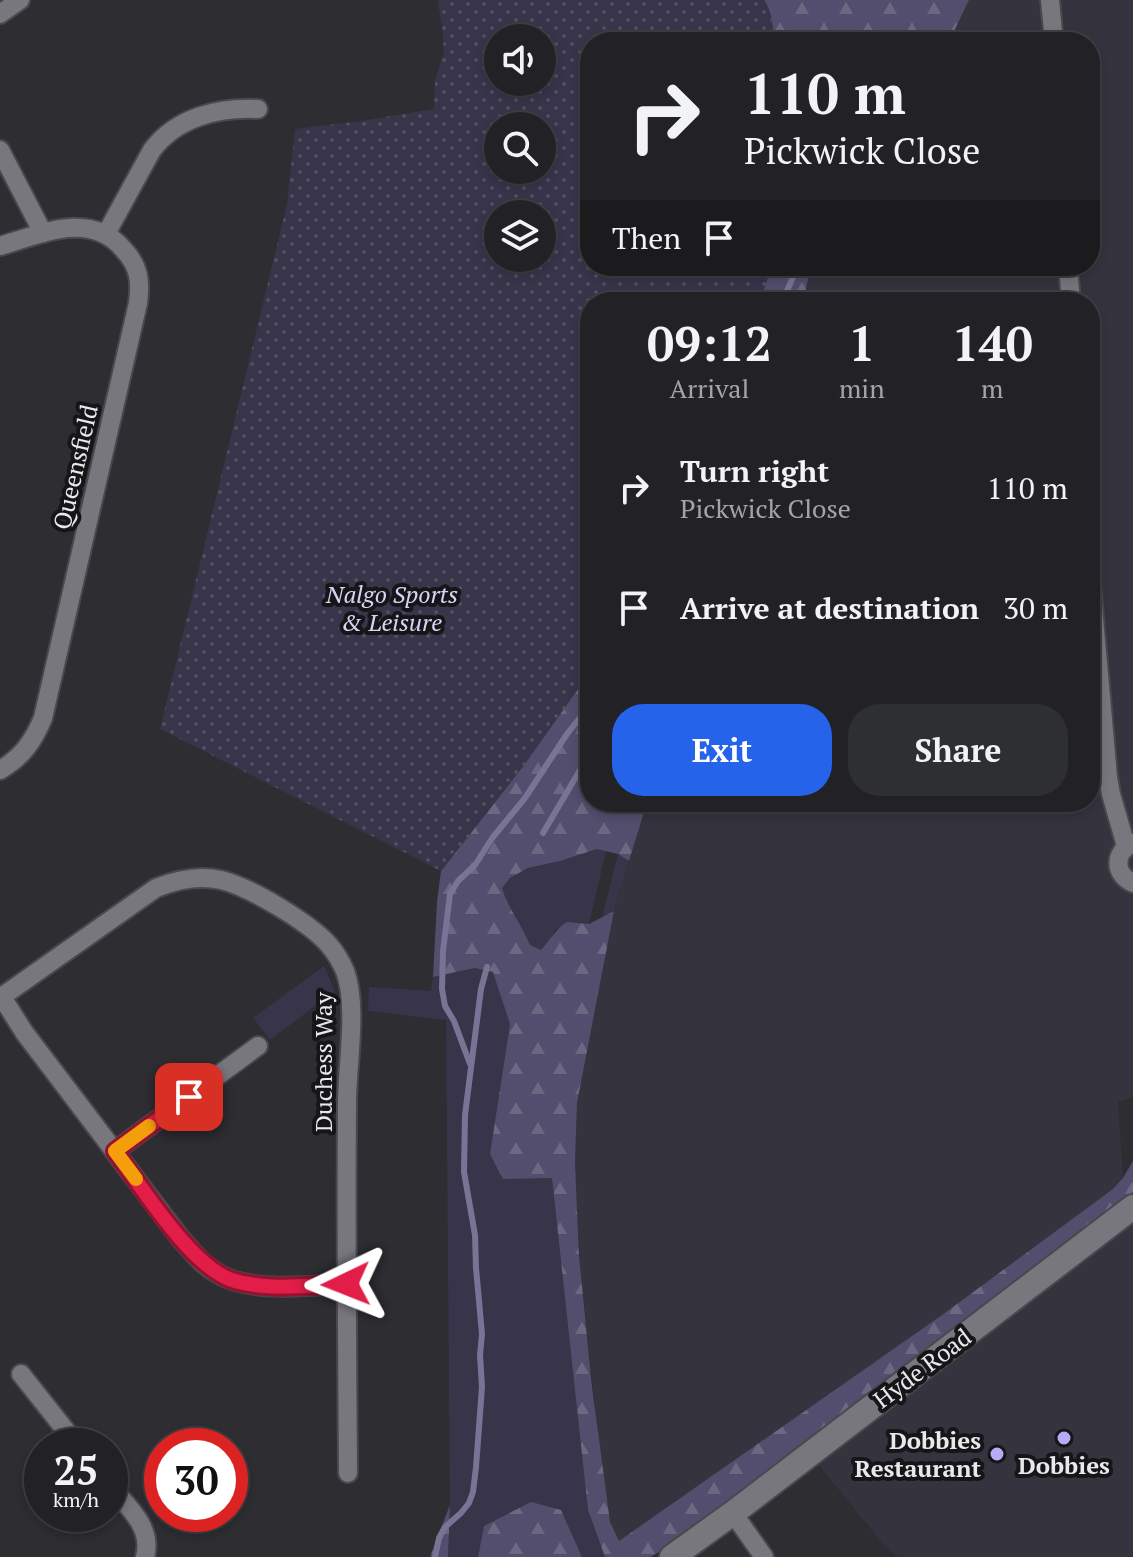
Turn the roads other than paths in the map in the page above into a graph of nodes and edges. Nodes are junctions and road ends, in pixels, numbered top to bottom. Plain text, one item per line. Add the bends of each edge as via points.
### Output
1 (20, 0) edge
2 (1050, 0) edge
3 (0, 14) edge
4 (1053, 32) edge
5 (258, 109) dead end
6 (0, 150) edge
7 (43, 233) junction
8 (106, 234) junction
9 (0, 246) edge
10 (1100, 685) edge
11 (0, 770) edge
12 (1129, 844) edge
13 (1133, 883) edge
14 (1, 998) edge
15 (258, 1046) dead end
16 (115, 1151) junction
17 (1133, 1207) edge
18 (346, 1284) junction
19 (21, 1374) dead end
20 (64, 1428) edge
21 (348, 1473) dead end
22 (128, 1509) edge
23 (733, 1513) junction
24 (145, 1557) edge
25 (672, 1557) edge
26 (764, 1557) edge

1 - 3 street
2 - 4 street
5 - 8 street via 200,116 171,130 152,150
6 - 7 street
7 - 8 street via 80,227
7 - 9 street
8 - 11 street, Queensfield via 132,258 140,286 138,303 43,718 29,746
10 - 12 street via 1109,786
12 - 13 street via 1117,864
14 - 16 street
14 - 18 street, Duchess Way via 156,888 181,880 221,880 314,931 336,954 351,993
15 - 16 street
16 - 18 street via 181,1239 218,1274 263,1286
17 - 23 main road, Hyde Road
18 - 21 street, Duchess Way
19 - 20 street
22 - 24 street via 145,1531
23 - 25 main road, Hyde Road
23 - 26 street

